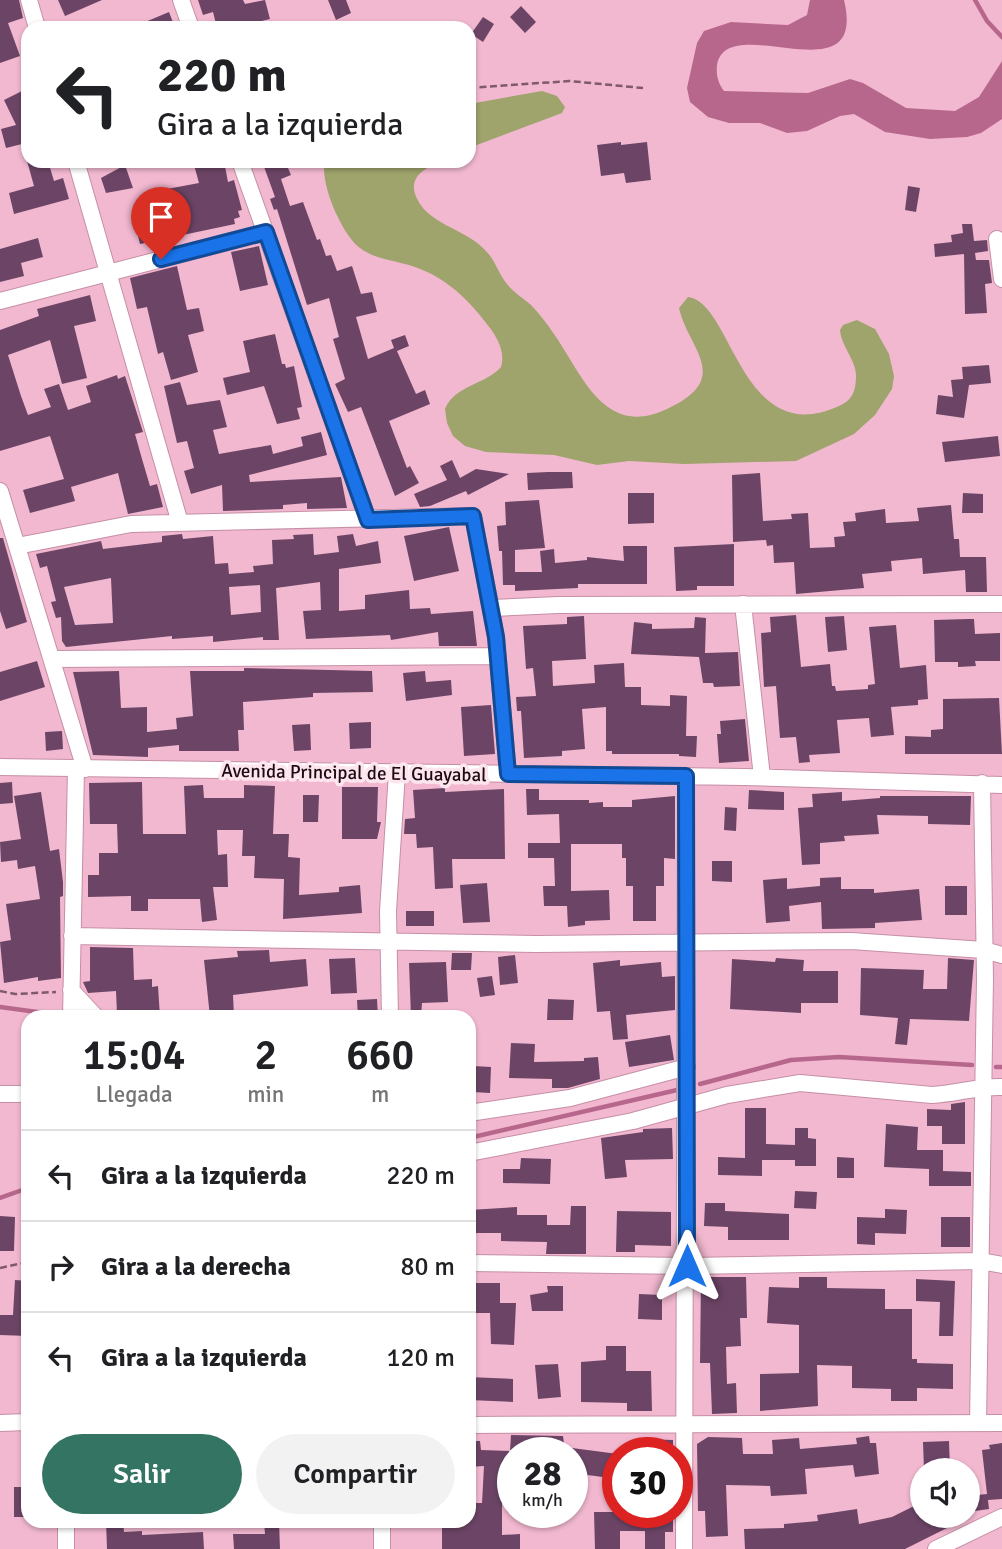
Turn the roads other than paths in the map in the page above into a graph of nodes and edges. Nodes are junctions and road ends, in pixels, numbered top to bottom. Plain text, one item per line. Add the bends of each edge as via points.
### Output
1 (29, 0) edge
2 (181, 0) edge
3 (35, 21) edge
4 (188, 21) edge
5 (78, 168) edge
6 (243, 168) edge
7 (266, 232) junction
8 (997, 239) dead end
9 (108, 273) junction
10 (1002, 279) edge
11 (0, 301) edge
12 (0, 491) edge
13 (368, 520) junction
14 (180, 523) junction
15 (17, 546) junction
16 (743, 604) junction
17 (1002, 604) edge
18 (492, 608) junction
19 (498, 656) junction
20 (52, 659) junction
21 (0, 767) edge
22 (81, 769) junction
23 (397, 773) junction
24 (508, 774) junction
25 (686, 776) junction
26 (762, 778) junction
27 (982, 783) junction
28 (1002, 785) edge
29 (72, 936) junction
30 (388, 940) junction
31 (687, 940) junction
32 (984, 950) junction
33 (1002, 955) edge
34 (71, 990) junction
35 (71, 1010) edge
36 (90, 1010) edge
37 (390, 1010) edge
38 (687, 1067) junction
39 (983, 1086) junction
40 (1002, 1087) edge
41 (0, 1094) edge
42 (21, 1094) edge
43 (687, 1107) junction
44 (476, 1112) edge
45 (476, 1152) edge
46 (981, 1261) junction
47 (476, 1263) edge
48 (1002, 1265) edge
49 (687, 1266) junction
50 (21, 1422) edge
51 (0, 1423) edge
52 (978, 1423) junction
53 (1002, 1423) edge
54 (476, 1425) edge
55 (686, 1425) junction
56 (1002, 1517) edge
57 (66, 1528) edge
58 (382, 1528) edge
59 (66, 1549) edge
60 (382, 1549) edge
61 (684, 1549) edge
62 (936, 1549) edge

1 - 3 street
2 - 4 street
5 - 9 street
6 - 7 street
7 - 9 street
7 - 13 street
8 - 10 street
9 - 11 street
9 - 14 street
12 - 15 street
13 - 14 street
13 - 18 street via 473,516
14 - 15 street via 131,524
15 - 20 street
16 - 17 street
16 - 18 street
16 - 26 street
18 - 19 street
19 - 20 street
19 - 24 street
20 - 22 street
21 - 22 street, Avenida Principal de El Guayabal
22 - 23 street, Avenida Principal de El Guayabal
22 - 29 street
23 - 24 street, Avenida Principal de El Guayabal
23 - 30 street
24 - 25 street, Avenida Principal de El Guayabal
25 - 26 street, Avenida Principal de El Guayabal
25 - 31 street
26 - 27 street, Avenida Principal de El Guayabal
27 - 28 street, Avenida Principal de El Guayabal
27 - 32 street
29 - 30 street
29 - 34 street
30 - 31 street via 536,944
30 - 37 street
31 - 32 street via 851,941
31 - 38 street
32 - 33 street
32 - 39 street
34 - 35 street
34 - 36 street
38 - 43 street
38 - 44 street via 570,1098
39 - 40 street
39 - 43 street via 932,1095 800,1083
39 - 46 street
41 - 42 street
43 - 45 street
43 - 49 street
46 - 48 street
46 - 49 street
46 - 52 street
47 - 49 street
49 - 55 street
50 - 51 street
52 - 53 street
52 - 55 street
54 - 55 street
55 - 61 street
56 - 62 street
57 - 59 street
58 - 60 street

